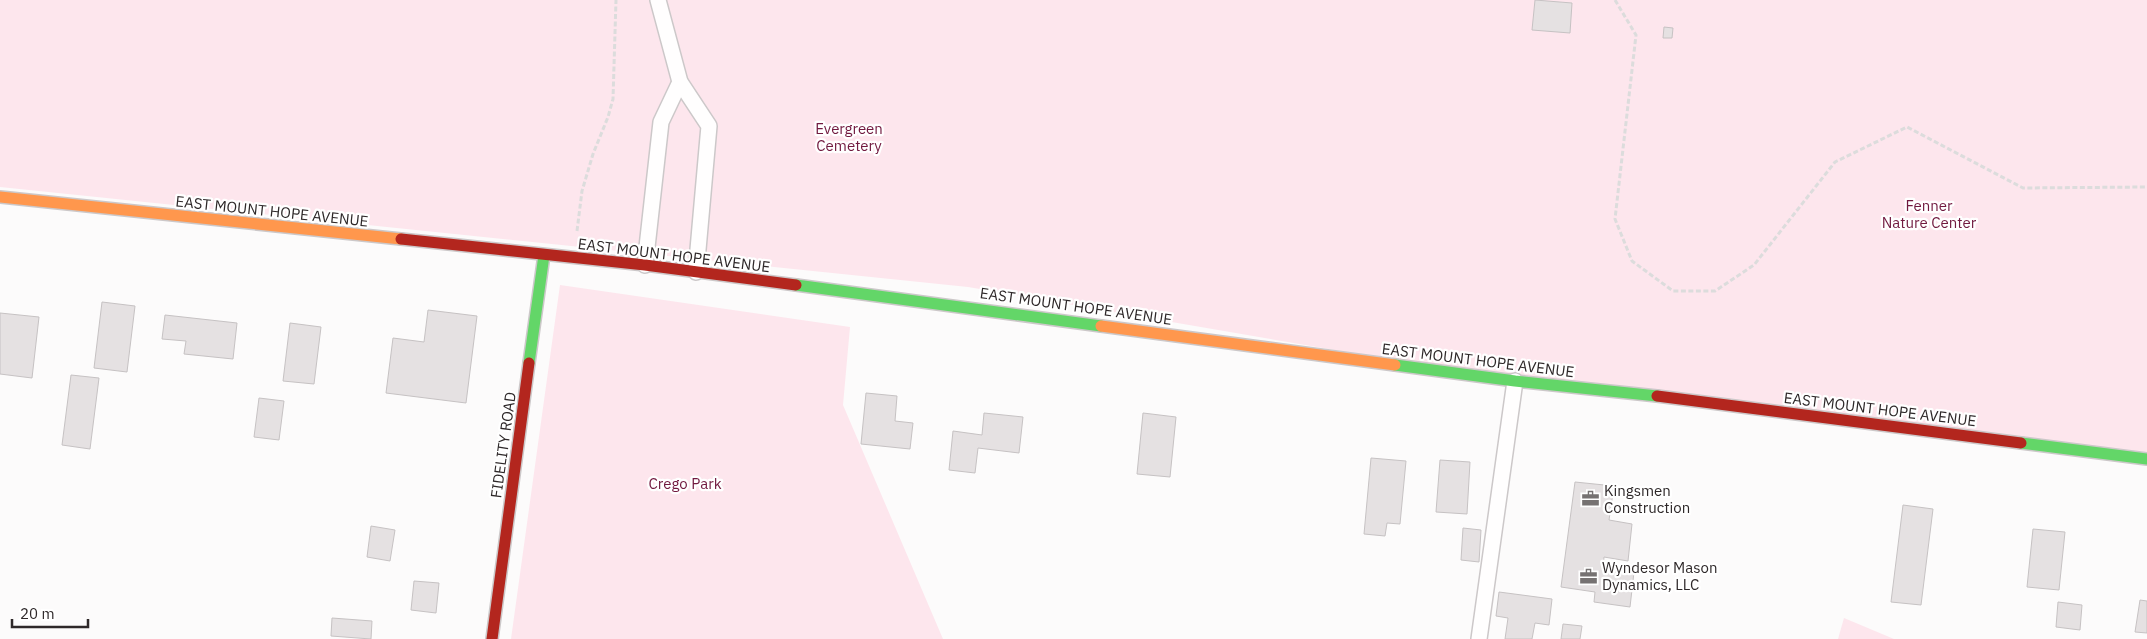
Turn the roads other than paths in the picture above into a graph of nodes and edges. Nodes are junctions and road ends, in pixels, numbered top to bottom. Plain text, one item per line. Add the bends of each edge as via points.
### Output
1 (658, 0) edge
2 (680, 82) junction
3 (0, 197) edge
4 (544, 255) junction
5 (645, 265) junction
6 (696, 272) junction
7 (1515, 381) junction
8 (2147, 458) edge
9 (492, 639) edge
10 (1479, 639) edge

1 - 2 lane
2 - 5 lane via 661,122
2 - 6 lane via 709,126
3 - 4 street, EAST MOUNT HOPE AVENUE
4 - 5 street, EAST MOUNT HOPE AVENUE
4 - 9 street, FIDELITY ROAD
5 - 6 street, EAST MOUNT HOPE AVENUE
6 - 7 street, EAST MOUNT HOPE AVENUE
7 - 8 street, EAST MOUNT HOPE AVENUE
7 - 10 lane

